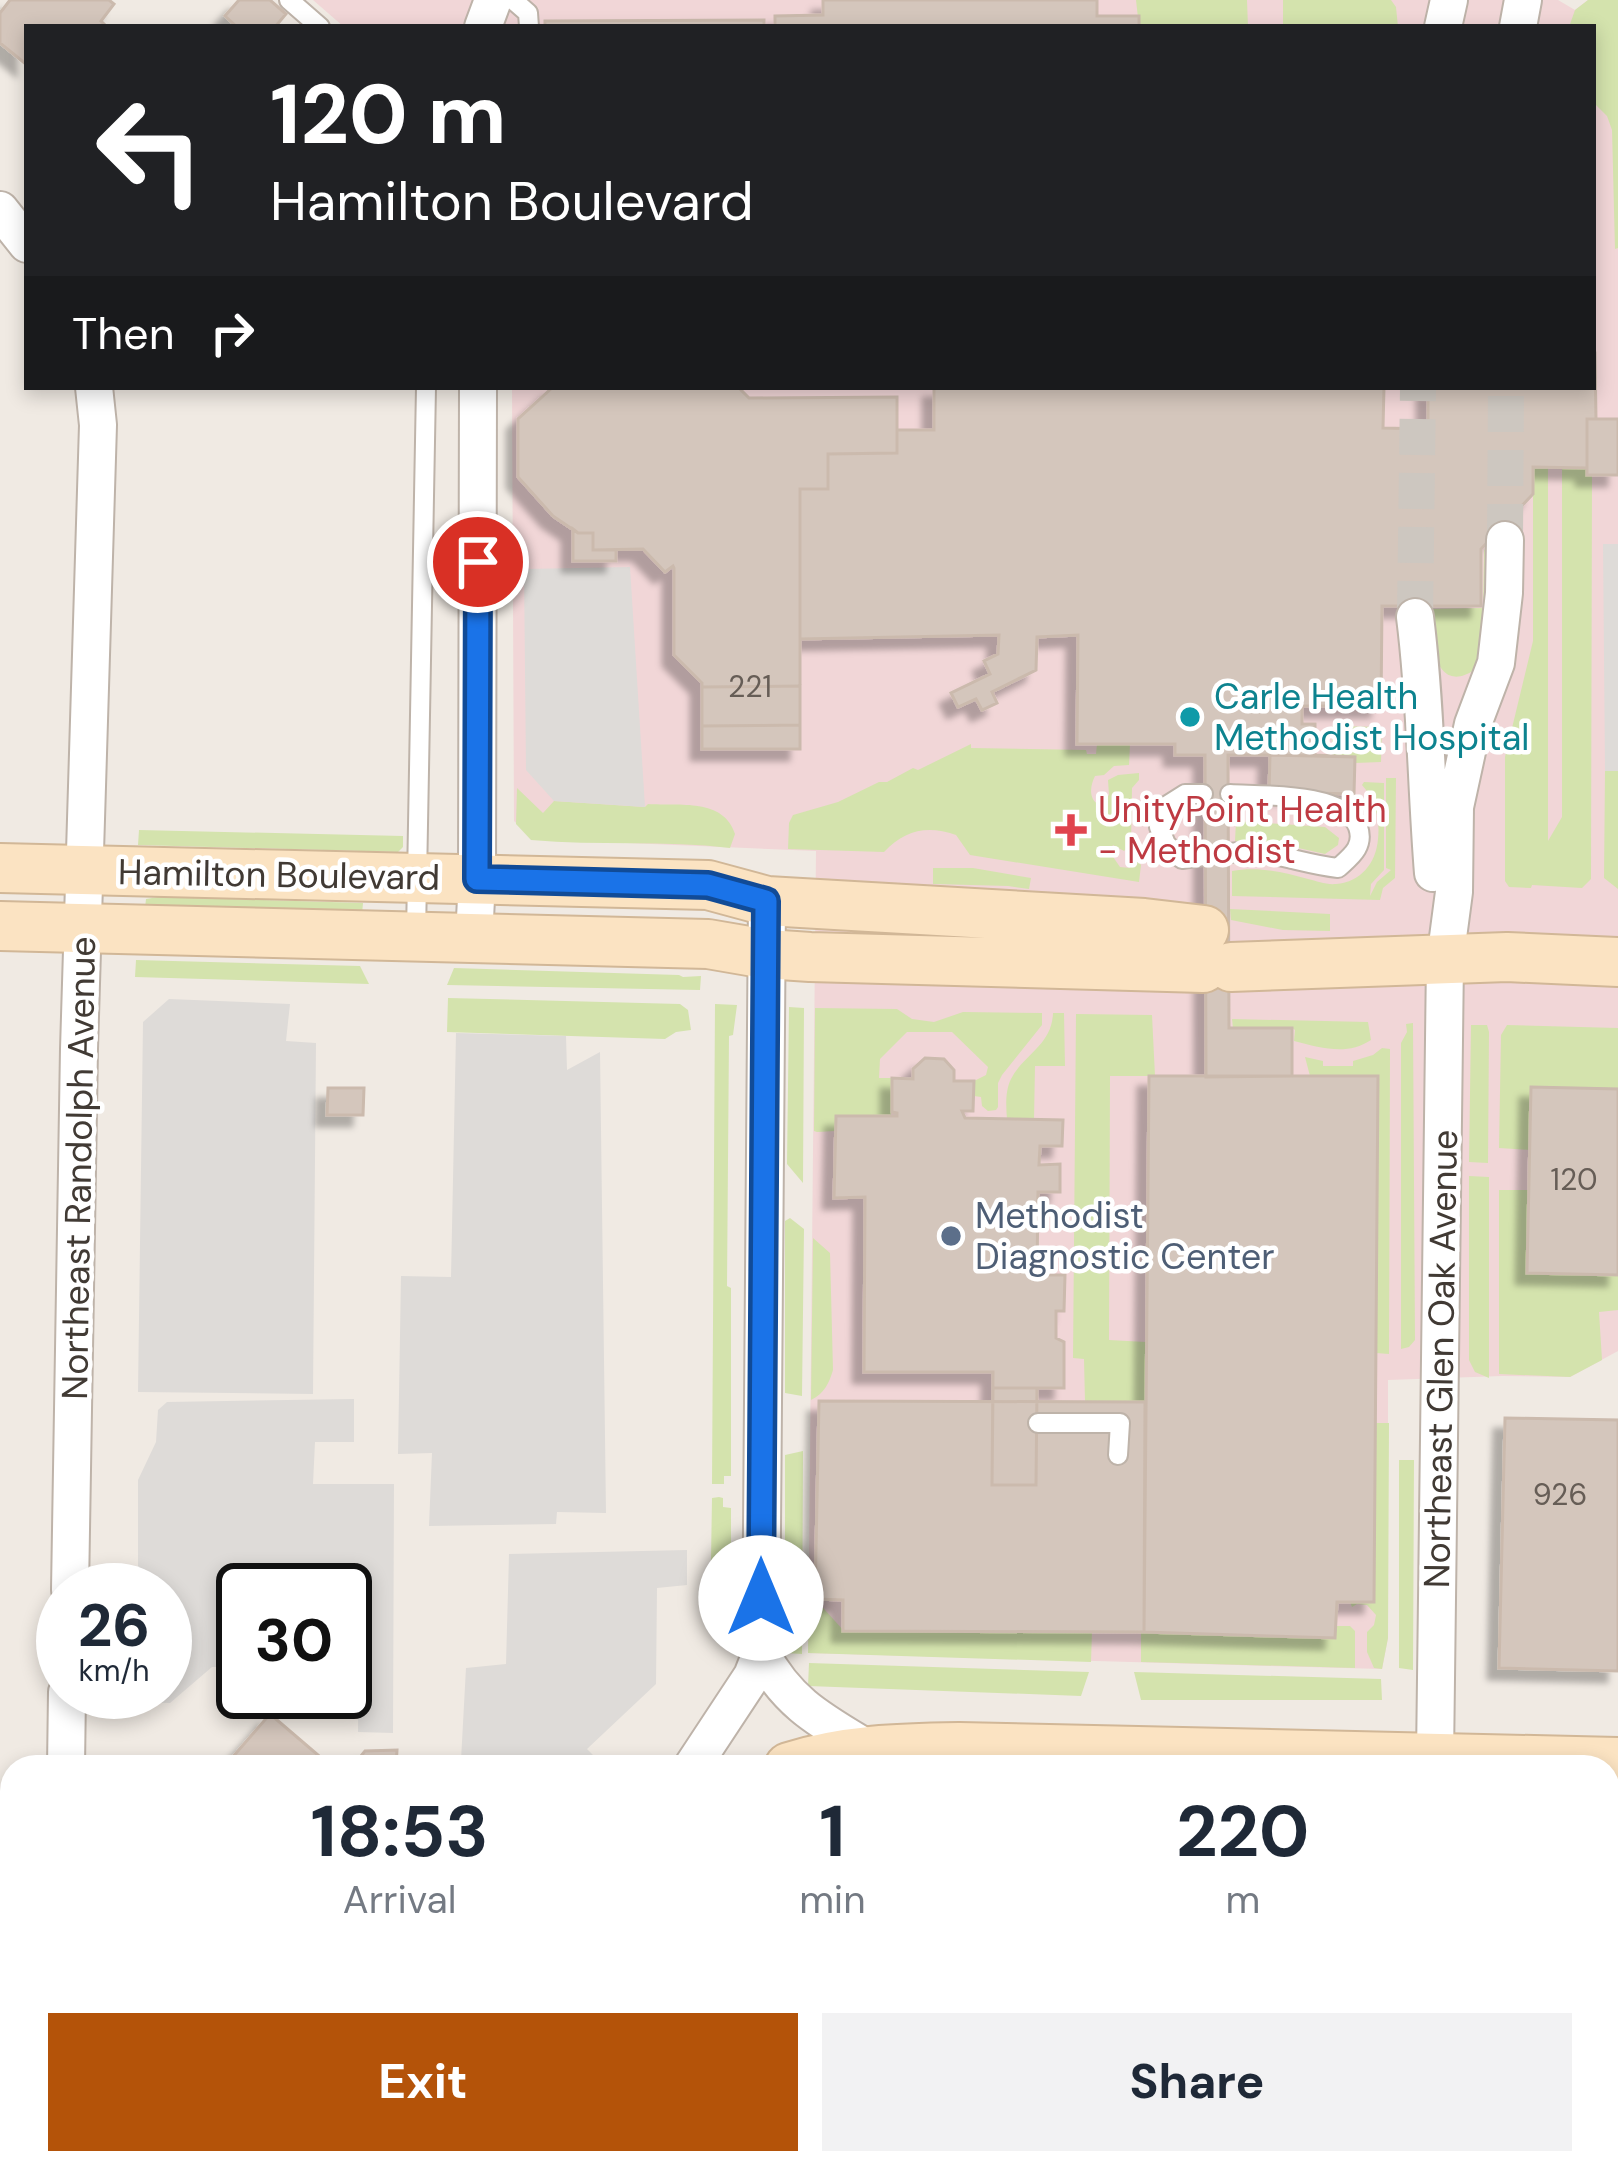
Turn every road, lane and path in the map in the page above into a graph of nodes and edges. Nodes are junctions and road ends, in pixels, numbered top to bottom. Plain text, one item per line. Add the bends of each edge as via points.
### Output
1 (289, 0) edge
2 (513, 0) edge
3 (317, 24) edge
4 (529, 24) edge
5 (0, 210) edge
6 (24, 240) edge
7 (94, 390) edge
8 (426, 390) edge
9 (478, 390) edge
10 (1505, 540) tunnel mouth
11 (1415, 617) tunnel mouth
12 (1203, 794) dead end
13 (1230, 794) dead end
14 (1229, 853) dead end
15 (1203, 856) dead end
16 (0, 868) edge
17 (84, 869) junction
18 (418, 878) junction
19 (477, 879) junction
20 (766, 901) junction
21 (0, 926) edge
22 (82, 928) junction
23 (416, 937) junction
24 (474, 938) junction
25 (1217, 950) junction
26 (766, 954) junction
27 (1444, 960) junction
28 (1618, 962) edge
29 (1038, 1423) dead end
30 (1118, 1455) dead end
31 (70, 1563) edge
32 (761, 1653) junction
33 (67, 1719) edge
34 (870, 1750) junction
35 (66, 1755) edge
36 (700, 1755) edge
37 (832, 1755) edge
38 (1305, 1755) edge
39 (1435, 1755) edge

1 - 3 lane
2 - 4 lane
5 - 6 street
7 - 17 street, Northeast Randolph Avenue
8 - 18 lane
9 - 19 street
10 - 27 street, Northeast Glen Oak Avenue via 1496,663 1455,807
11 - 27 street, Northeast Glen Oak Avenue
12 - 15 lane via 1166,806 1160,827 1182,859
13 - 14 lane via 1340,807 1360,837 1338,868
16 - 17 street, Hamilton Boulevard
17 - 18 street, Hamilton Boulevard
17 - 22 street, Northeast Randolph Avenue
18 - 19 street, Hamilton Boulevard
18 - 23 lane
19 - 20 street, Hamilton Boulevard via 708,885
19 - 24 street
20 - 25 street, Hamilton Boulevard via 1144,923
20 - 26 street
21 - 22 street, Hamilton Boulevard
22 - 23 street, Hamilton Boulevard
22 - 31 street, Northeast Randolph Avenue
23 - 24 street, Hamilton Boulevard
24 - 26 street, Hamilton Boulevard via 708,944
25 - 26 street, Hamilton Boulevard
25 - 27 street, Hamilton Boulevard via 1362,963
26 - 32 street
27 - 28 street, Hamilton Boulevard
27 - 39 street, Northeast Glen Oak Avenue
29 - 30 lane via 1120,1423
32 - 34 street via 806,1711
32 - 36 street
33 - 35 street
34 - 37 street
34 - 38 street

